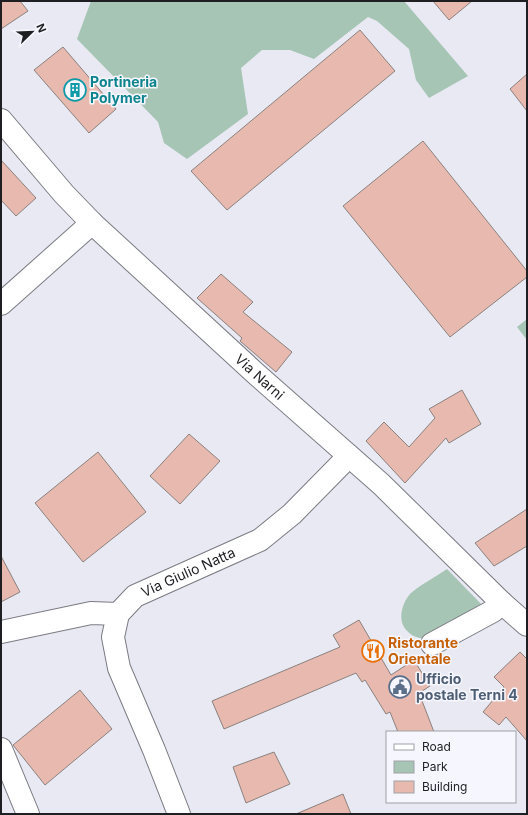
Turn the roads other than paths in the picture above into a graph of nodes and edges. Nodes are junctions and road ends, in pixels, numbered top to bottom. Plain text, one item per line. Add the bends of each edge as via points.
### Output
1 (1, 120) edge
2 (92, 223) junction
3 (1, 304) edge
4 (348, 456) junction
5 (118, 614) junction
6 (519, 614) edge
7 (1, 632) edge
8 (432, 644) dead end
9 (1, 749) edge
10 (28, 814) edge
11 (179, 814) edge

1 - 2 street, Via Narni
2 - 3 street
2 - 4 street, Via Narni
4 - 5 street, Via Giulio Natta via 292,514 260,540 135,596
4 - 6 street, Via Narni
5 - 7 street via 91,613
5 - 11 street via 113,637 119,668
6 - 8 street via 492,611
9 - 10 street

